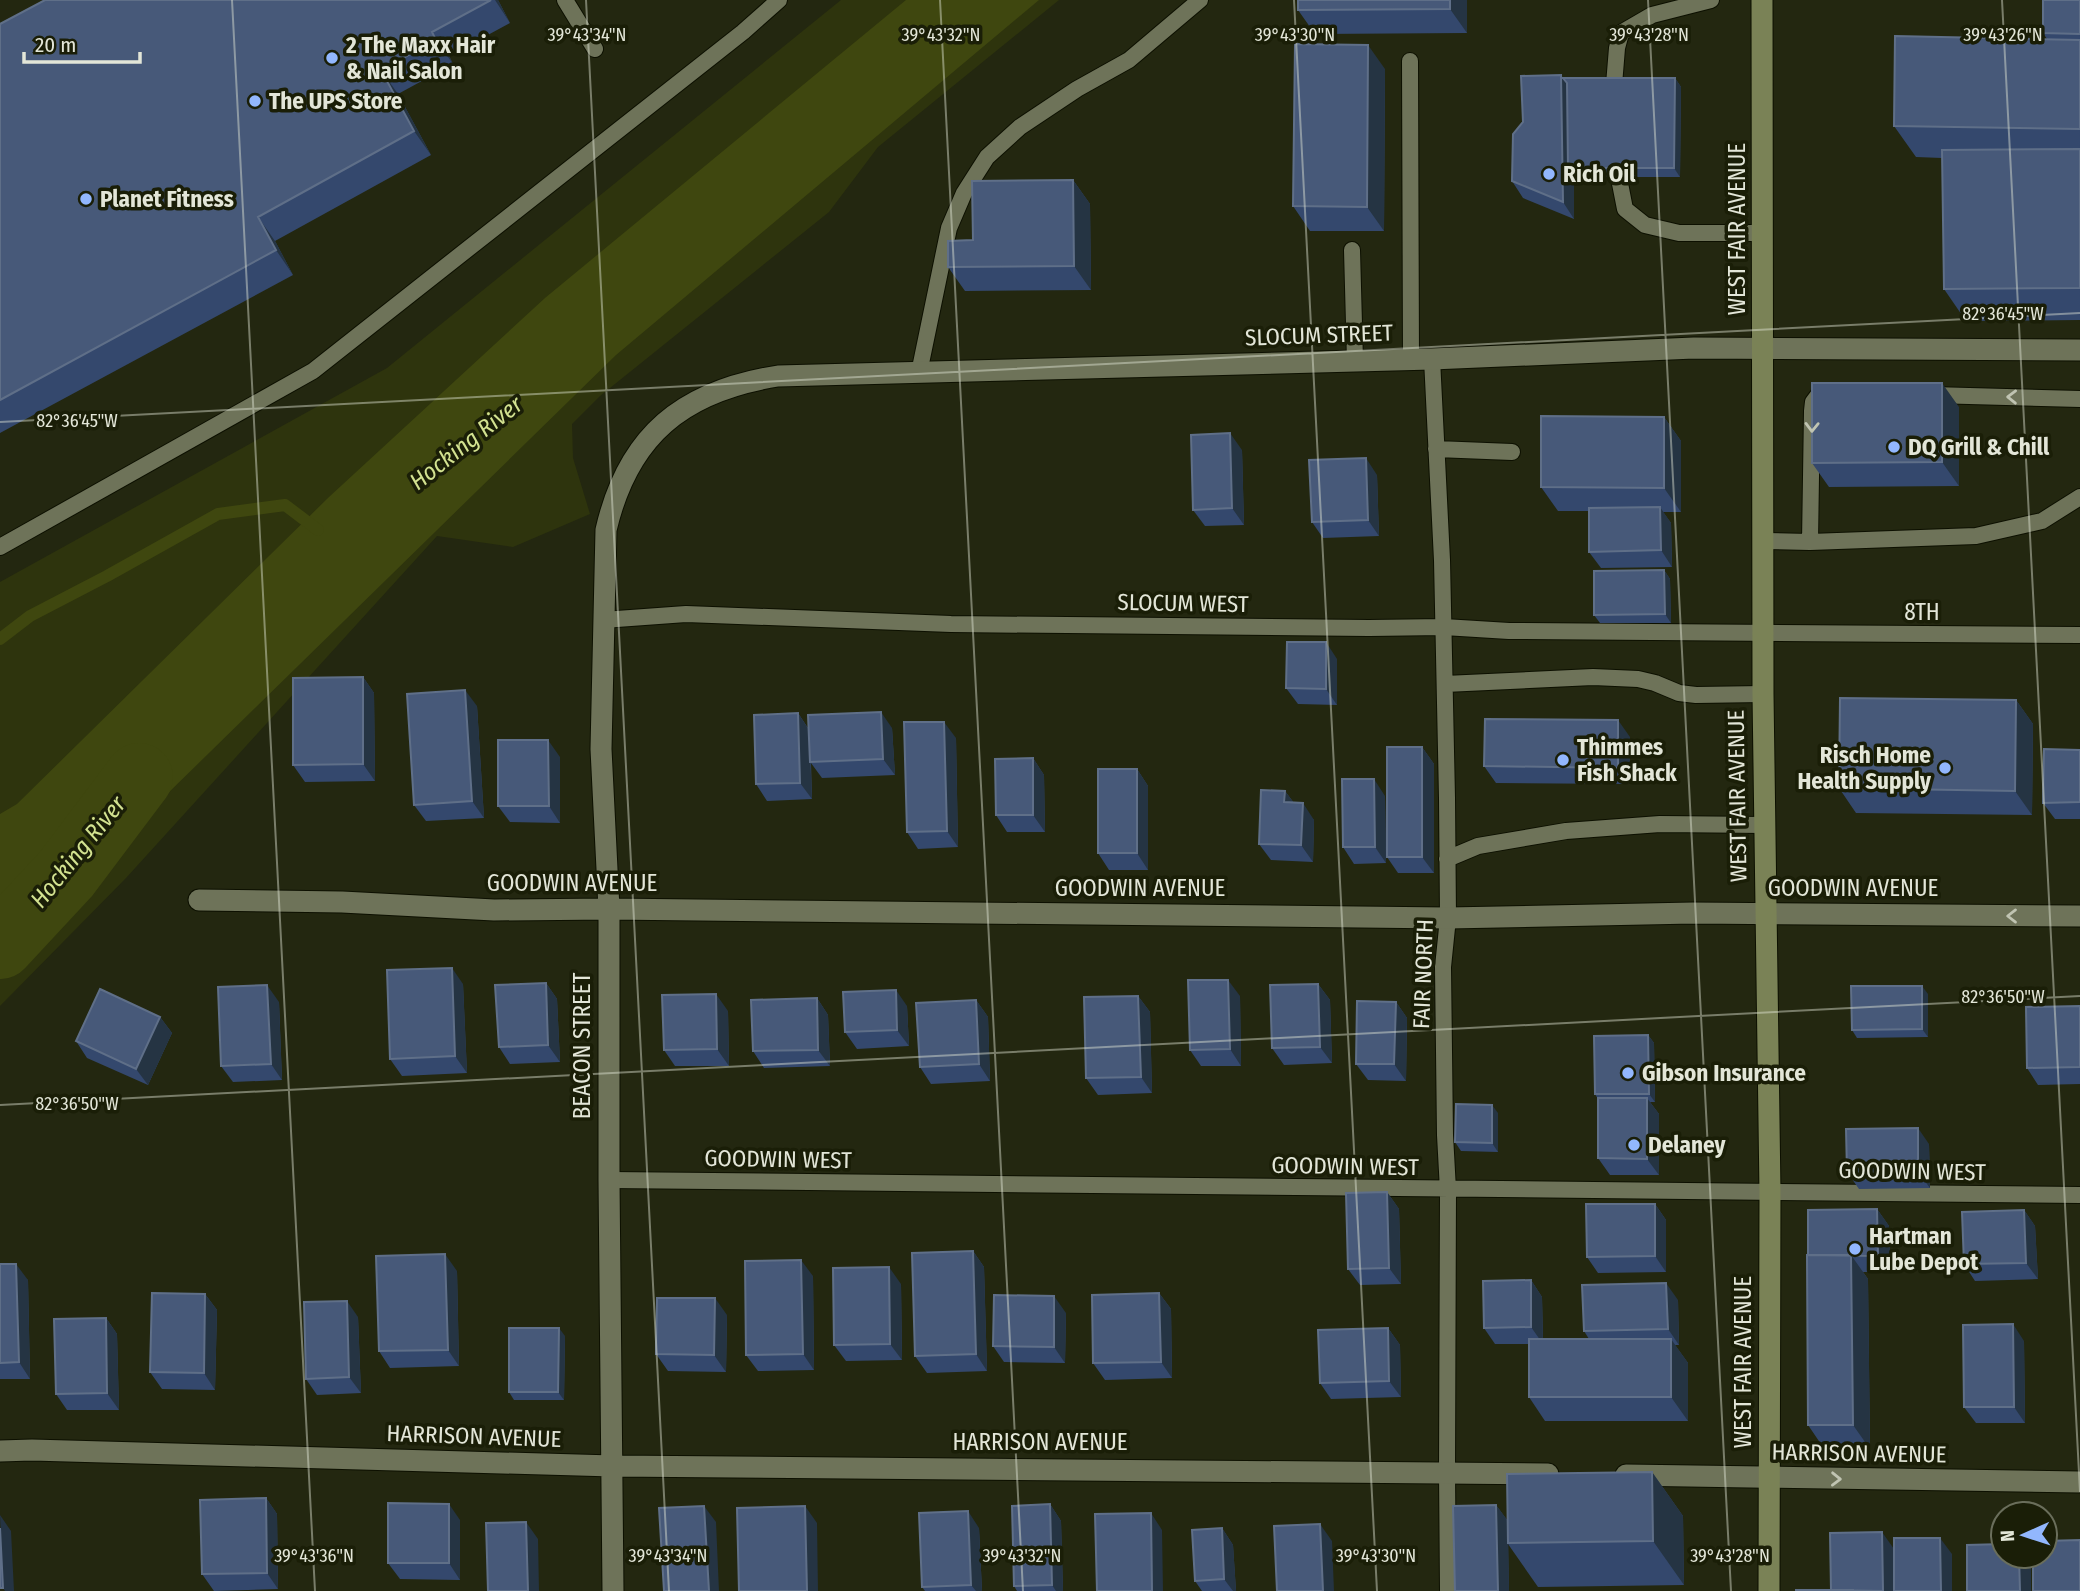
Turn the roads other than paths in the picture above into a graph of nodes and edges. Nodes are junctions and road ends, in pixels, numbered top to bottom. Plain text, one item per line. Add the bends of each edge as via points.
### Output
1 (565, 0) edge
2 (779, 0) edge
3 (1200, 0) edge
4 (1711, 0) edge
5 (1762, 0) edge
6 (595, 49) dead end
7 (1410, 61) dead end
8 (1612, 117) edge
9 (1612, 141) edge
10 (1763, 233) junction
11 (1352, 250) dead end
12 (1764, 348) junction
13 (2080, 350) edge
14 (1411, 359) junction
15 (1432, 359) junction
16 (1355, 361) junction
17 (919, 373) junction
18 (1842, 393) edge
19 (1911, 395) edge
20 (2080, 399) edge
21 (1436, 449) junction
22 (1512, 452) dead end
23 (2080, 497) edge
24 (613, 501) joint
25 (1764, 541) junction
26 (1810, 542) junction
27 (0, 547) edge
28 (603, 620) junction
29 (1444, 627) junction
30 (1763, 634) junction
31 (2080, 635) edge
32 (1445, 684) junction
33 (1763, 694) junction
34 (1764, 825) junction
35 (1447, 859) junction
36 (199, 900) dead end
37 (608, 909) junction
38 (1765, 914) junction
39 (2080, 916) edge
40 (1448, 918) junction
41 (609, 1180) junction
42 (1448, 1190) junction
43 (1770, 1192) junction
44 (2080, 1195) edge
45 (0, 1451) edge
46 (613, 1466) junction
47 (1447, 1472) junction
48 (1570, 1475) edge
49 (1611, 1475) edge
50 (1768, 1478) junction
51 (2080, 1482) edge
52 (614, 1591) edge
53 (1448, 1591) edge
54 (1769, 1591) edge

1 - 6 lane
2 - 27 lane via 313,371
3 - 17 lane via 1129,60 1020,127 986,157 949,228
4 - 8 lane via 1652,15 1620,33
5 - 10 street, WEST FAIR AVENUE
7 - 14 lane
9 - 10 lane via 1625,209 1645,225 1679,233
10 - 12 street, WEST FAIR AVENUE
11 - 16 lane
12 - 13 street, SLOCUM STREET
12 - 15 street, SLOCUM STREET
12 - 25 street, WEST FAIR AVENUE
14 - 15 street, SLOCUM STREET
14 - 16 street, SLOCUM STREET
15 - 21 lane, FAIR NORTH
16 - 17 street, SLOCUM STREET
17 - 24 street, SLOCUM STREET via 778,376 708,395 671,417 647,440
18 -> 26 lane via 1819,394 1813,402
20 -> 19 lane
21 - 22 lane
21 - 29 lane, FAIR NORTH
23 - 26 lane via 2042,522 1976,536
24 - 28 street, BEACON STREET via 606,530
25 - 26 lane
25 - 30 street, WEST FAIR AVENUE
28 - 29 lane, SLOCUM WEST via 686,614 951,624
28 - 37 street, BEACON STREET via 601,749
29 - 30 lane, SLOCUM WEST
29 - 32 lane, FAIR NORTH
30 - 31 lane, 8TH
30 - 33 street, WEST FAIR AVENUE
32 - 33 lane via 1593,677 1638,679 1696,695
32 - 35 lane, FAIR NORTH
33 - 34 street, WEST FAIR AVENUE
34 - 35 lane via 1660,824 1566,831 1478,846
34 - 38 street, WEST FAIR AVENUE
35 - 40 lane, FAIR NORTH
36 - 37 street, GOODWIN AVENUE via 494,910
37 - 40 street, GOODWIN AVENUE
37 - 41 street, BEACON STREET
39 -> 38 street, GOODWIN AVENUE
38 - 40 street, GOODWIN AVENUE
38 - 43 street, WEST FAIR AVENUE
40 - 42 lane, FAIR NORTH via 1443,967
41 - 42 lane, GOODWIN WEST
41 - 46 street, BEACON STREET
42 - 43 lane, GOODWIN WEST
42 - 47 lane, FAIR NORTH
43 - 44 lane, GOODWIN WEST
43 - 50 street, WEST FAIR AVENUE
45 - 46 street, HARRISON AVENUE
46 - 47 street, HARRISON AVENUE
46 - 52 street, BEACON STREET
47 - 48 street, HARRISON AVENUE
47 - 53 lane, FAIR NORTH
49 - 50 street, HARRISON AVENUE
50 -> 51 street, HARRISON AVENUE
50 - 54 street, WEST FAIR AVENUE

